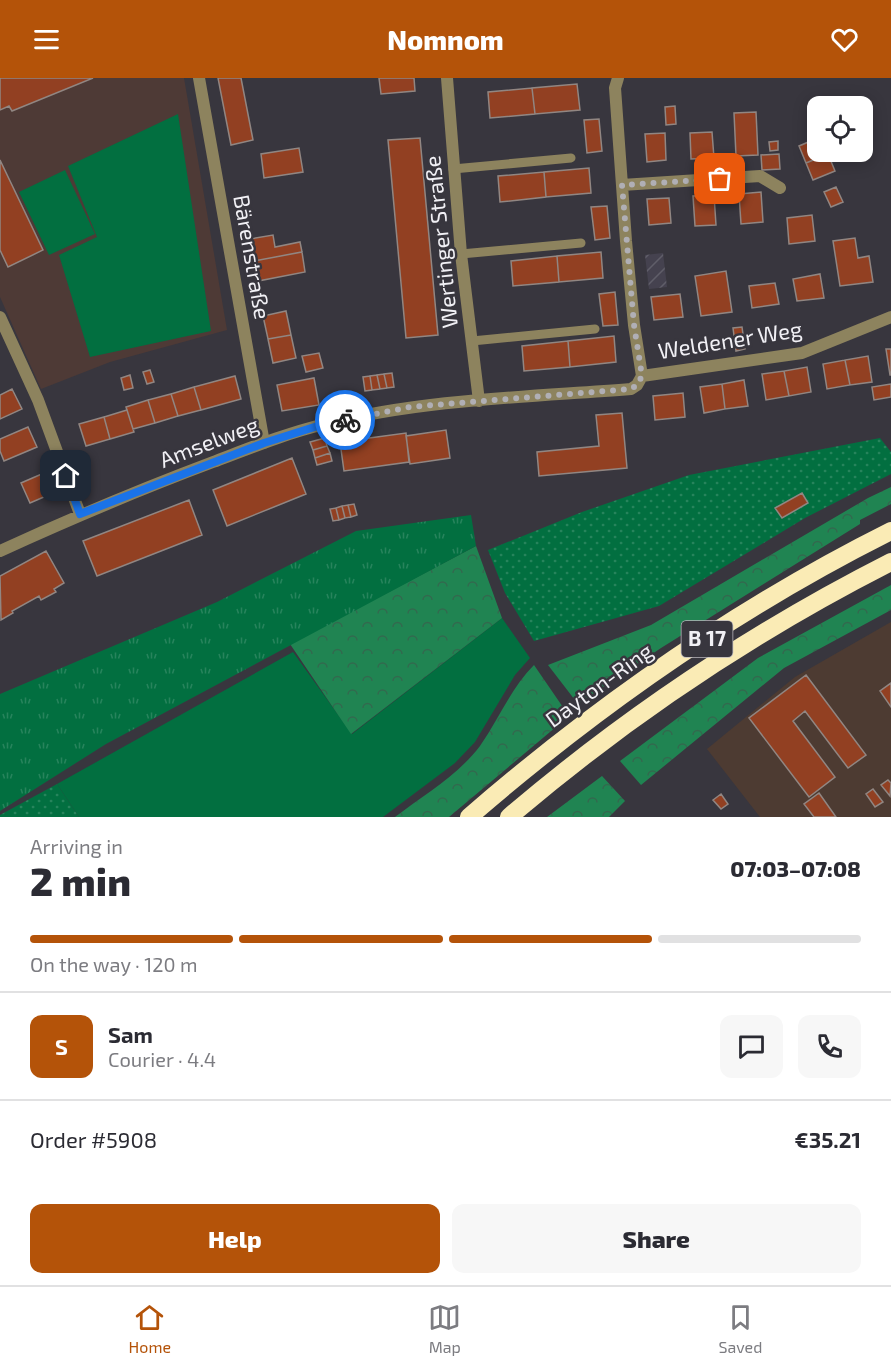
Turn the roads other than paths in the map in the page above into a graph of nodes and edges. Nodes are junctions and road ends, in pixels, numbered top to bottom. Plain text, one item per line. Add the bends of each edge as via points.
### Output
1 (199, 78) edge
2 (447, 78) edge
3 (618, 78) edge
4 (571, 158) dead end
5 (453, 169) junction
6 (622, 185) junction
7 (780, 188) dead end
8 (581, 243) dead end
9 (461, 254) junction
10 (0, 316) edge
11 (891, 317) edge
12 (596, 329) dead end
13 (472, 341) junction
14 (642, 376) junction
15 (479, 401) junction
16 (264, 443) junction
17 (80, 514) junction
18 (891, 531) edge
19 (0, 551) edge
20 (891, 562) edge
21 (469, 817) edge
22 (509, 817) edge

1 - 16 street, Bärenstraße
2 - 5 street, Wertinger Straße
3 - 6 street via 615,88
4 - 5 lane
5 - 9 street, Wertinger Straße
6 - 7 street via 760,176
6 - 14 street
8 - 9 lane
9 - 13 street, Wertinger Straße
10 - 17 street via 38,400
11 - 14 street, Weldener Weg via 802,353
12 - 13 lane
13 - 15 street, Wertinger Straße
14 - 15 street, Amselweg via 631,389
15 - 16 street, Amselweg via 410,407 324,424
16 - 17 street, Amselweg
17 - 19 street, Amselweg
18 - 21 highway, Dayton-Ring / B 17 via 767,601 670,663 533,763
20 - 22 highway, B 17 via 782,622 676,691 557,777

